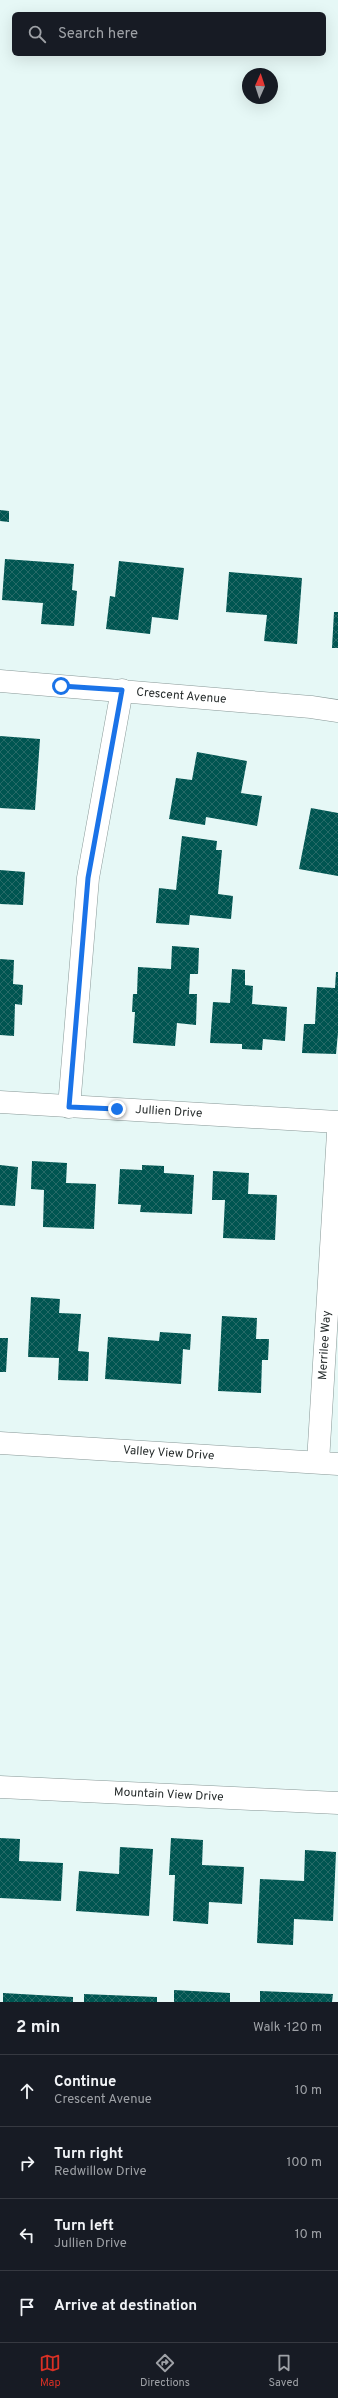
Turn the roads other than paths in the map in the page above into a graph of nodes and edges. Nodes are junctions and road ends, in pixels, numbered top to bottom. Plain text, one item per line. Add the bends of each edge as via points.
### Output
1 (0, 681) edge
2 (122, 690) junction
3 (338, 711) edge
4 (0, 1102) edge
5 (69, 1107) junction
6 (338, 1122) edge
7 (338, 1133) edge
8 (0, 1442) edge
9 (328, 1463) edge
10 (0, 1787) edge
11 (338, 1803) edge

1 - 2 street, Crescent Avenue
2 - 3 street, Crescent Avenue
2 - 5 street via 88,878
4 - 5 street, Jullien Drive
5 - 6 street, Jullien Drive
7 - 9 street, Merrilee Way
8 - 9 street, Valley View Drive
10 - 11 street, Mountain View Drive

